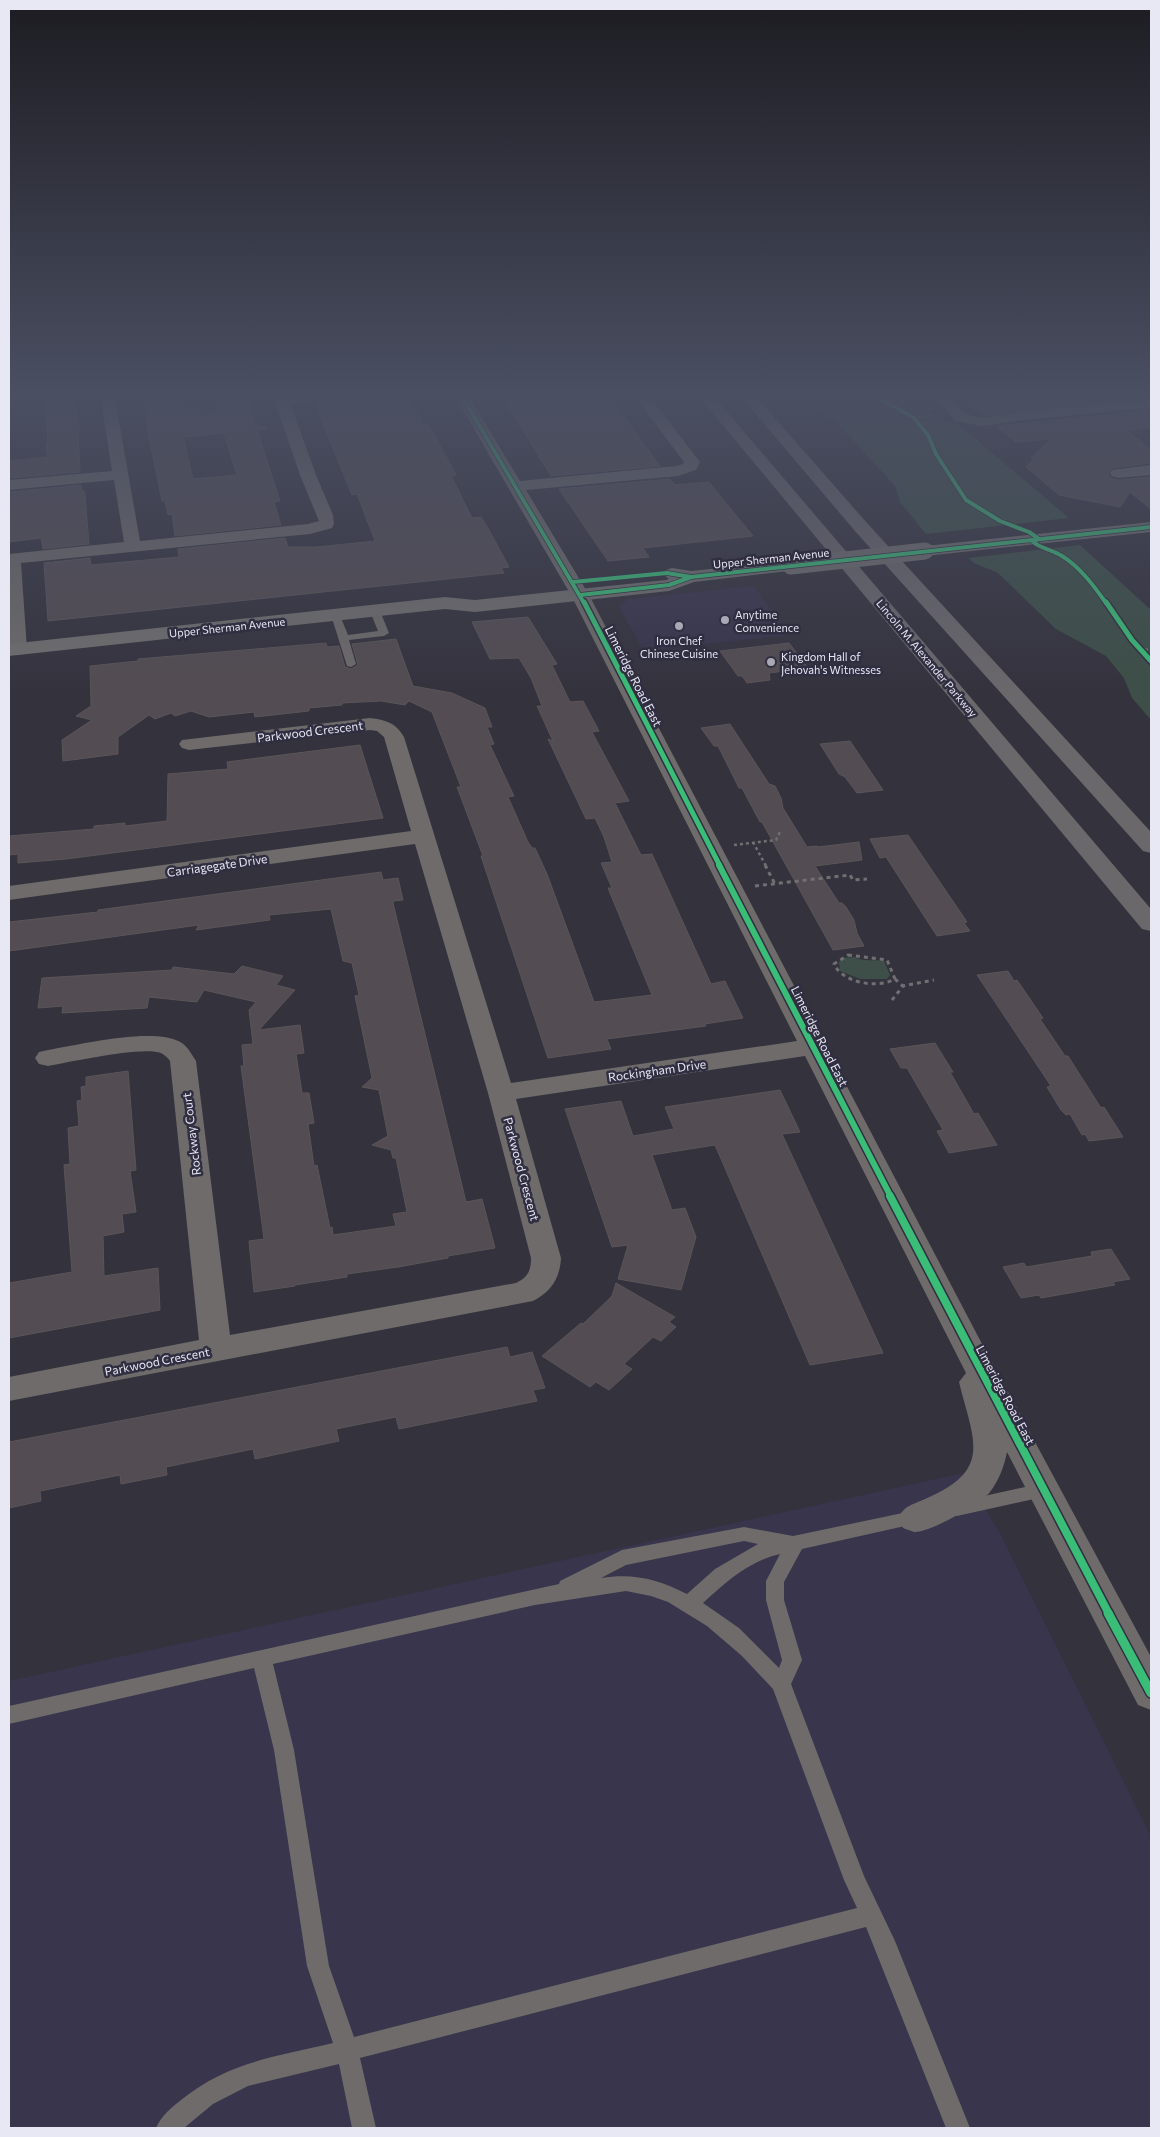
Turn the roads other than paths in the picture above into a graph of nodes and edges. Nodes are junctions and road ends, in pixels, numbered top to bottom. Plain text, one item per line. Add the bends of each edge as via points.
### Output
1 (125, 493) edge
2 (316, 493) edge
3 (521, 493) edge
4 (787, 493) edge
5 (832, 493) edge
6 (1151, 527) edge
7 (133, 547) junction
8 (10, 559) edge
9 (576, 589) junction
10 (375, 610) junction
11 (336, 615) junction
12 (344, 638) junction
13 (13, 649) edge
14 (351, 664) dead end
15 (190, 744) dead end
16 (424, 836) junction
17 (1151, 846) edge
18 (9, 893) edge
19 (1151, 924) edge
20 (813, 1047) junction
21 (48, 1058) dead end
22 (501, 1093) junction
23 (965, 1342) junction
24 (216, 1349) junction
25 (9, 1389) edge
26 (1043, 1490) junction
27 (914, 1518) junction
28 (796, 1543) junction
29 (560, 1591) junction
30 (689, 1604) junction
31 (262, 1660) junction
32 (781, 1684) junction
33 (1151, 1693) edge
34 (9, 1715) edge
35 (872, 1915) junction
36 (347, 2050) junction
37 (168, 2128) edge
38 (364, 2128) edge
39 (958, 2128) edge

1 - 7 street
2 - 7 street via 327,521 310,529
3 - 9 street, Limeridge Road East
4 - 19 highway, Lincoln M. Alexander Parkway
5 - 17 highway
6 - 9 main road, Upper Sherman Avenue, bridge via 691,576 670,585
7 - 8 street
8 - 13 street
9 - 10 main road, Upper Sherman Avenue via 475,606 445,603
9 - 20 street, Limeridge Road East
10 - 11 main road, Upper Sherman Avenue
10 - 12 lane via 384,633
11 - 12 lane
11 - 13 main road, Upper Sherman Avenue
12 - 14 lane
15 - 16 street, Parkwood Crescent via 370,724 384,727 394,737
16 - 18 street, Carriagegate Drive
16 - 22 street, Parkwood Crescent
20 - 22 street, Rockingham Drive
20 - 23 street, Limeridge Road East
21 - 24 street, Rockway Court via 147,1044 178,1052 183,1061
22 - 24 street, Parkwood Crescent via 546,1258 546,1271 534,1288 522,1293
23 - 26 street, Limeridge Road East
23 - 27 street via 991,1447 986,1468 980,1482 967,1494
24 - 25 street, Parkwood Crescent
26 - 27 lane
26 - 33 street, Limeridge Road East
27 - 28 lane
28 - 29 lane via 744,1534 622,1558
28 - 30 lane via 760,1551 722,1574
28 - 32 lane via 775,1581 775,1600 792,1660
29 - 30 lane via 627,1583 659,1589
29 - 31 lane
30 - 32 lane via 735,1635
31 - 34 lane via 152,1681
31 - 36 lane via 284,1750 318,1966
32 - 35 lane via 855,1880
35 - 36 lane
35 - 39 lane
36 - 37 lane via 249,2074 207,2094
36 - 38 lane

